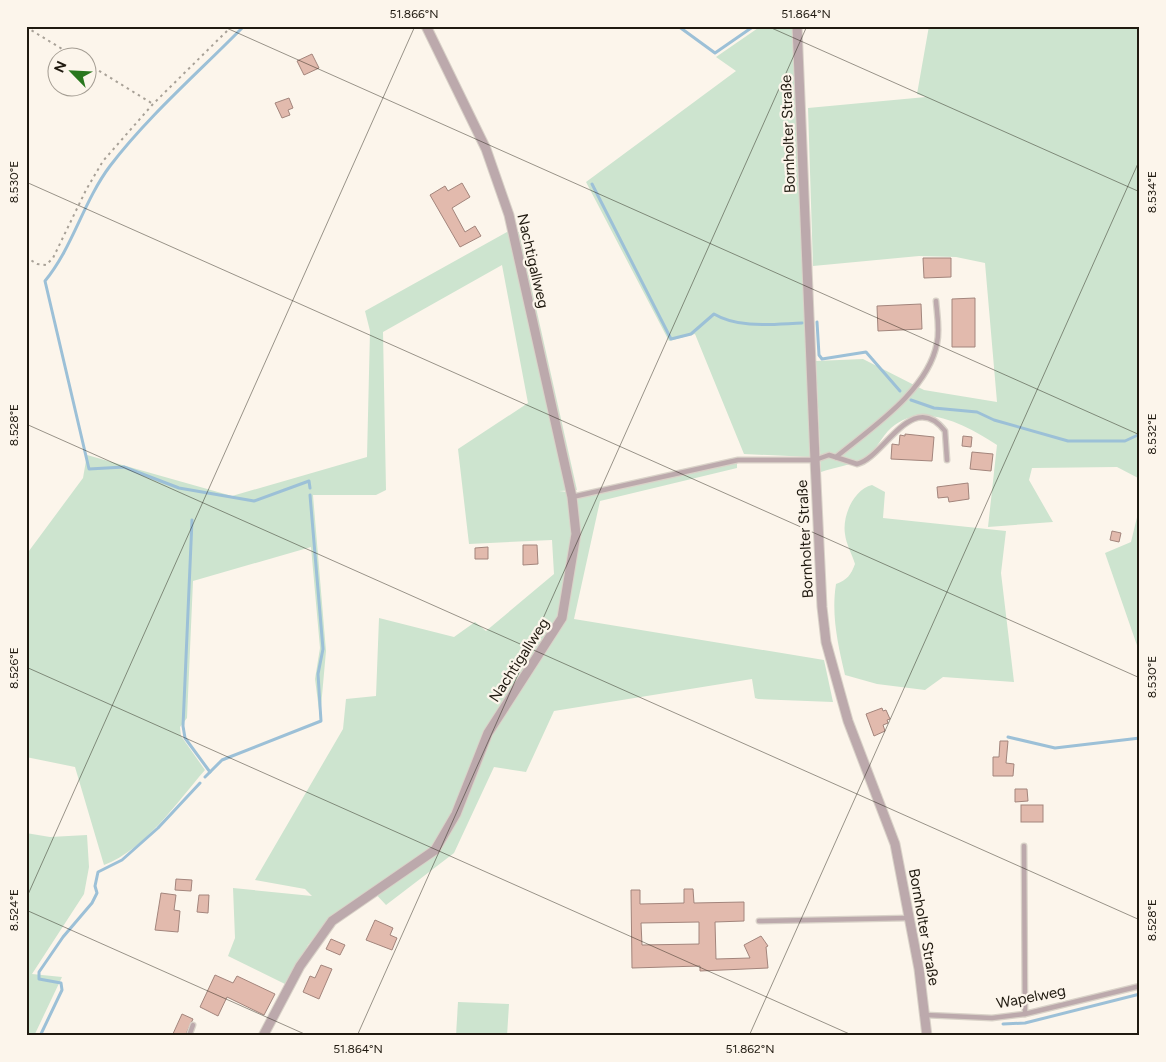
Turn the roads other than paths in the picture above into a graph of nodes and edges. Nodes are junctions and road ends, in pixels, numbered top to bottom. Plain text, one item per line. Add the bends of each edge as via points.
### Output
1 (426, 26) edge
2 (797, 26) edge
3 (936, 301) dead end
4 (836, 457) junction
5 (815, 460) junction
6 (948, 460) dead end
7 (572, 497) junction
8 (1024, 846) dead end
9 (909, 918) junction
10 (759, 921) dead end
11 (1140, 986) edge
12 (1025, 1014) junction
13 (926, 1015) junction
14 (193, 1025) dead end
15 (189, 1036) edge
16 (263, 1036) edge
17 (927, 1036) edge

1 - 7 street, Nachtigallweg via 486,149 509,214
2 - 5 street, Bornholter Straße
3 - 4 lane via 937,343 928,365 904,401
4 - 5 lane via 829,455
4 - 6 lane via 851,463 863,463 904,424 926,418 940,424 945,431
5 - 7 lane via 738,460
5 - 9 street, Bornholter Straße via 826,642 848,721 895,844
7 - 16 street, Nachtigallweg via 576,534 562,618 488,733 456,814 435,850 332,921 300,966
8 - 12 lane
9 - 10 lane
9 - 13 street, Bornholter Straße
11 - 12 lane, Wapelweg
12 - 13 lane, Wapelweg via 992,1018
13 - 17 street, Bornholter Straße
14 - 15 lane

